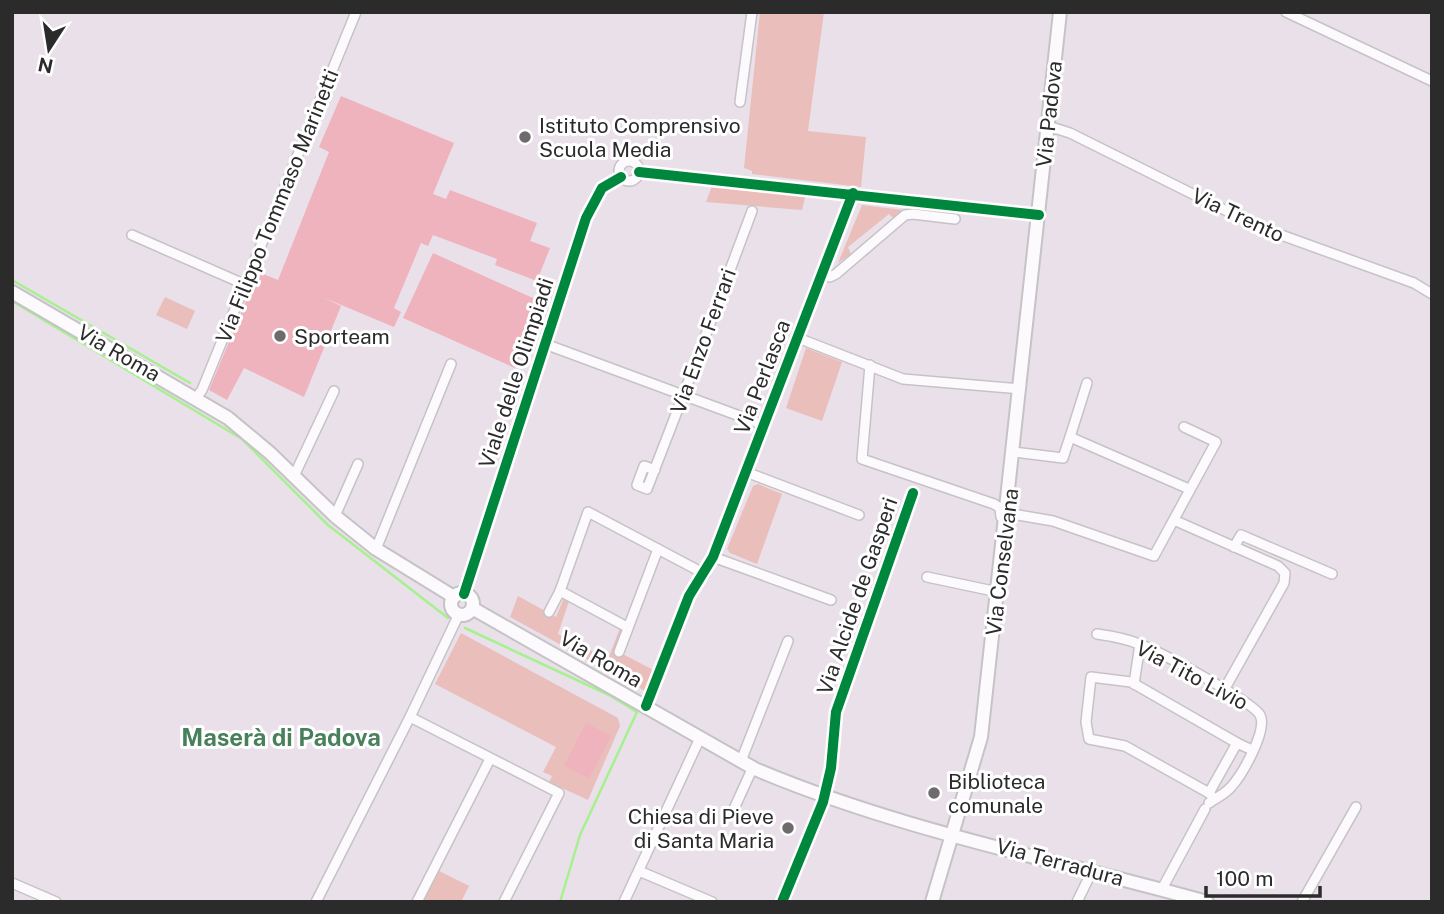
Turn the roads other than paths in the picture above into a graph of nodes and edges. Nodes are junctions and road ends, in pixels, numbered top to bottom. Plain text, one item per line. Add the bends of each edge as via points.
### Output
1 (356, 12) edge
2 (752, 12) edge
3 (1060, 12) edge
4 (1286, 12) edge
5 (1432, 80) edge
6 (740, 102) dead end
7 (1048, 126) junction
8 (639, 172) junction
9 (621, 177) junction
10 (853, 193) junction
11 (752, 211) dead end
12 (1039, 215) junction
13 (955, 219) dead end
14 (132, 235) dead end
15 (824, 270) junction
16 (246, 285) junction
17 (12, 292) edge
18 (1432, 294) edge
19 (798, 338) junction
20 (545, 344) junction
21 (451, 364) dead end
22 (870, 365) junction
23 (1087, 383) dead end
24 (1020, 389) junction
25 (334, 391) dead end
26 (683, 396) junction
27 (196, 398) junction
28 (764, 425) junction
29 (1184, 427) dead end
30 (1070, 437) junction
31 (1014, 452) junction
32 (358, 464) dead end
33 (654, 470) dead end
34 (746, 472) junction
35 (294, 476) junction
36 (1189, 489) junction
37 (914, 493) dead end
38 (1007, 513) junction
39 (859, 515) dead end
40 (335, 516) junction
41 (1176, 521) junction
42 (1004, 537) junction
43 (1234, 547) junction
44 (376, 550) junction
45 (658, 550) junction
46 (713, 557) junction
47 (705, 574) junction
48 (1332, 575) dead end
49 (927, 577) dead end
50 (560, 591) junction
51 (999, 593) junction
52 (459, 595) junction
53 (831, 600) dead end
54 (472, 608) junction
55 (549, 612) dead end
56 (459, 614) junction
57 (627, 627) junction
58 (1097, 634) dead end
59 (788, 641) dead end
60 (1140, 644) junction
61 (619, 652) dead end
62 (1134, 684) junction
63 (1224, 690) junction
64 (646, 706) junction
65 (411, 717) junction
66 (700, 738) junction
67 (1237, 743) junction
68 (1252, 750) junction
69 (490, 759) junction
70 (747, 764) junction
71 (825, 795) junction
72 (1209, 801) junction
73 (1356, 807) dead end
74 (733, 811) dead end
75 (954, 834) junction
76 (639, 871) junction
77 (1092, 871) junction
78 (12, 883) edge
79 (1162, 890) junction
80 (56, 902) edge
81 (316, 902) edge
82 (417, 902) edge
83 (504, 902) edge
84 (624, 902) edge
85 (712, 902) edge
86 (782, 902) edge
87 (932, 902) edge
88 (1077, 902) edge
89 (1207, 902) edge
90 (1302, 902) edge

1 - 16 street, Via Filippo Tommaso Marinetti
2 - 6 street
3 - 7 main road, Via Padova
4 - 5 street
7 - 12 main road, Via Padova
7 - 18 street, Via Trento via 1259,227 1414,283
8 - 9 street via 632,180
8 - 9 street via 636,164 627,161 620,168
8 - 10 street
9 - 20 street, Viale delle Olimpiadi via 603,188 590,206
10 - 12 street
10 - 15 street, Via Perlasca
11 - 26 street, Via Enzo Ferrari
12 - 24 main road, Via Conselvana
13 - 15 street via 905,215 830,277
14 - 16 street
15 - 19 street, Via Perlasca
16 - 27 street, Via Filippo Tommaso Marinetti
17 - 27 main road, Via Roma
19 - 22 street, Via Perlasca
19 - 28 street, Via Perlasca
20 - 26 street
20 - 52 street, Viale delle Olimpiadi
21 - 44 street
22 - 24 street, Via Perlasca via 903,379
22 - 42 street via 862,459 998,506
23 - 30 street
24 - 31 main road, Via Conselvana
25 - 35 street
26 - 28 street
26 - 33 street, Via Enzo Ferrari
27 - 35 main road, Via Roma via 249,435
28 - 34 street, Via Perlasca
29 - 36 street via 1216,442
30 - 31 street via 1063,458
30 - 36 street
31 - 38 main road, Via Conselvana
32 - 40 street
34 - 39 street
34 - 46 street, Via Perlasca
35 - 40 main road, Via Roma
36 - 41 street
37 - 71 street, Via Alcide de Gasperi via 836,712
38 - 41 street via 1053,521 1149,556 1154,556
38 - 42 main road, Via Conselvana
40 - 44 main road, Via Roma
41 - 43 street
42 - 51 main road, Via Conselvana
43 - 48 street via 1241,535
43 - 63 street via 1278,566 1285,579
44 - 52 main road, Via Roma
45 - 47 street
45 - 50 street via 588,512
45 - 57 street
46 - 47 street, Via Perlasca
46 - 53 street
47 - 64 street, Via Perlasca via 689,596
49 - 51 street
50 - 55 street
50 - 57 street
51 - 75 main road, Via Conselvana via 981,737
52 - 54 main road via 470,598
52 - 56 main road via 452,607
54 - 56 main road
54 - 64 main road, Via Roma
56 - 65 street
57 - 61 street
58 - 60 street, Via Tito Livio
59 - 70 street
60 - 62 street
60 - 63 street, Via Tito Livio
62 - 67 street
62 - 72 street via 1091,677 1086,722 1089,739 1125,746
63 - 68 street, Via Tito Livio via 1261,716 1264,727
64 - 66 main road, Via Roma
65 - 69 street
65 - 81 street
66 - 70 main road, Via Roma
66 - 76 street
67 - 68 street
67 - 72 street
68 - 72 street, Via Tito Livio via 1231,787
69 - 82 street
69 - 83 street via 559,793
70 - 71 main road, Via Roma
70 - 74 street
71 - 75 main road, Via Terradura
71 - 86 street, Via Alcide de Gasperi
72 - 79 street, Via Tito Livio
73 - 90 street
75 - 77 main road, Via Terradura
75 - 87 main road, Via Conselvana
76 - 84 street
76 - 85 street
77 - 79 main road, Via Terradura
77 - 88 street
78 - 80 street
79 - 89 main road, Via Terradura

